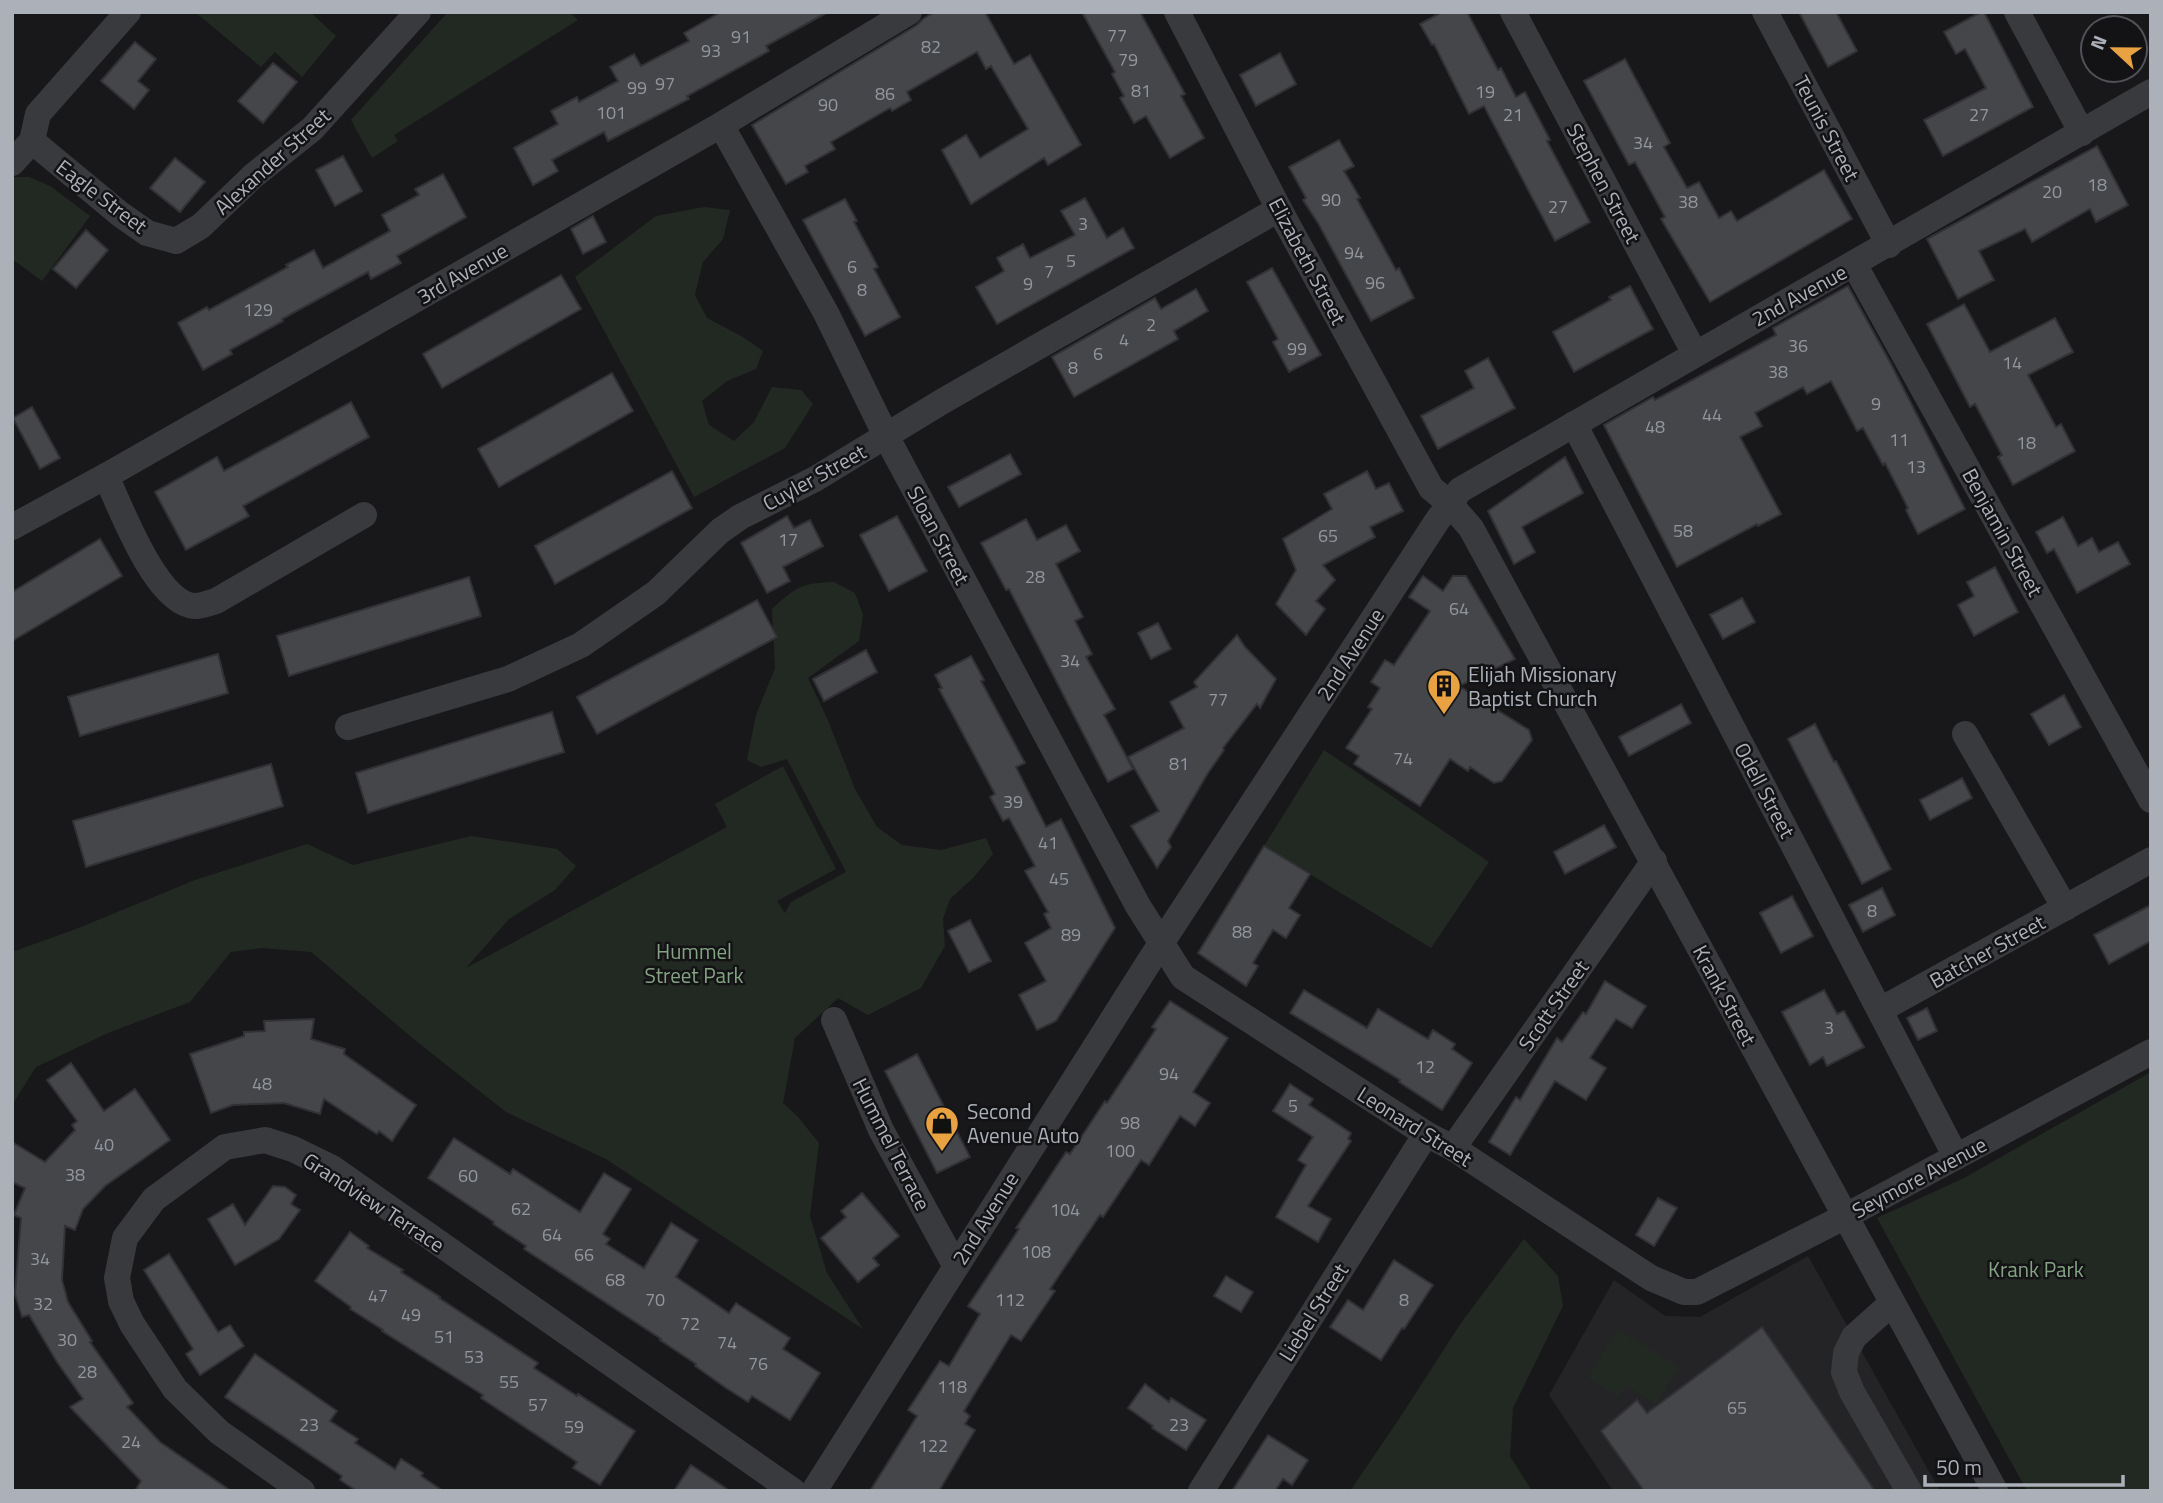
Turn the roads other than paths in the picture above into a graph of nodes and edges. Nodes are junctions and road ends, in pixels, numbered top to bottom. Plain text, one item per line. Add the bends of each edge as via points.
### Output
1 (128, 12) edge
2 (418, 12) edge
3 (909, 12) edge
4 (1177, 12) edge
5 (1513, 12) edge
6 (1765, 12) edge
7 (2017, 12) edge
8 (2151, 92) edge
9 (721, 125) junction
10 (2082, 133) junction
11 (32, 141) junction
12 (12, 163) edge
13 (1279, 209) junction
14 (176, 241) joint
15 (1889, 244) junction
16 (1854, 264) junction
17 (1695, 354) junction
18 (1574, 424) junction
19 (886, 436) junction
20 (106, 476) junction
21 (1449, 503) junction
22 (364, 515) dead end
23 (12, 527) edge
24 (348, 727) dead end
25 (1965, 734) dead end
26 (2151, 800) edge
27 (2151, 860) edge
28 (1654, 861) junction
29 (2065, 908) junction
30 (1161, 943) junction
31 (1880, 1010) junction
32 (834, 1020) dead end
33 (2151, 1052) edge
34 (1426, 1133) junction
35 (1453, 1149) junction
36 (1956, 1157) junction
37 (1844, 1217) junction
38 (955, 1265) junction
39 (1684, 1292) joint
40 (1892, 1303) junction
41 (302, 1491) edge
42 (793, 1491) edge
43 (814, 1491) edge
44 (1201, 1491) edge
45 (1909, 1491) edge
46 (1995, 1491) edge

1 - 11 street via 38,114
2 - 14 street, Alexander Street via 312,129 201,226
3 - 9 street, 3rd Avenue
4 - 13 street, Elizabeth Street
5 - 17 street, Stephen Street
6 - 15 street, Teunis Street
7 - 10 street
8 - 10 street, 2nd Avenue
9 - 19 street, Sloan Street via 825,313
9 - 20 street, 3rd Avenue
10 - 15 street, 2nd Avenue
11 - 12 street
11 - 14 street, Eagle Street via 147,233
13 - 19 street, Cuyler Street
13 - 21 street, Elizabeth Street via 1431,488
15 - 16 street, 2nd Avenue
16 - 17 street, 2nd Avenue
16 - 26 street, Benjamin Street
17 - 18 street, 2nd Avenue
18 - 21 street, 2nd Avenue via 1460,489
18 - 31 street, Odell Street
19 - 24 street, Cuyler Street via 740,517 656,593 581,645 508,679
19 - 30 street, Sloan Street
20 - 22 street via 148,565 169,593 194,606 216,601
20 - 23 street, 3rd Avenue
21 - 28 street, Krank Street via 1471,528
21 - 30 street, 2nd Avenue
25 - 29 street, Batcher Street
27 - 29 street
28 - 35 street, Scott Street
28 - 37 street, Krank Street
29 - 31 street, Batcher Street
30 - 34 street, Leonard Street via 1184,977
30 - 38 street, 2nd Avenue
31 - 36 street, Odell Street
32 - 38 street, Hummel Terrace via 881,1130
33 - 36 street, Seymore Avenue
34 - 35 street, Leonard Street
34 - 44 street, Liebel Street
35 - 39 street, Leonard Street via 1651,1278
36 - 37 street, Seymore Avenue
37 - 39 street, Seymore Avenue via 1697,1292
37 - 40 street, Krank Street
38 - 43 street, 2nd Avenue
40 - 45 street via 1854,1337 1844,1372
40 - 46 street, Krank Street
41 - 42 street, Grandview Terrace via 219,1432 175,1389 132,1324 117,1278 125,1238 154,1199 225,1147 265,1140 332,1168

